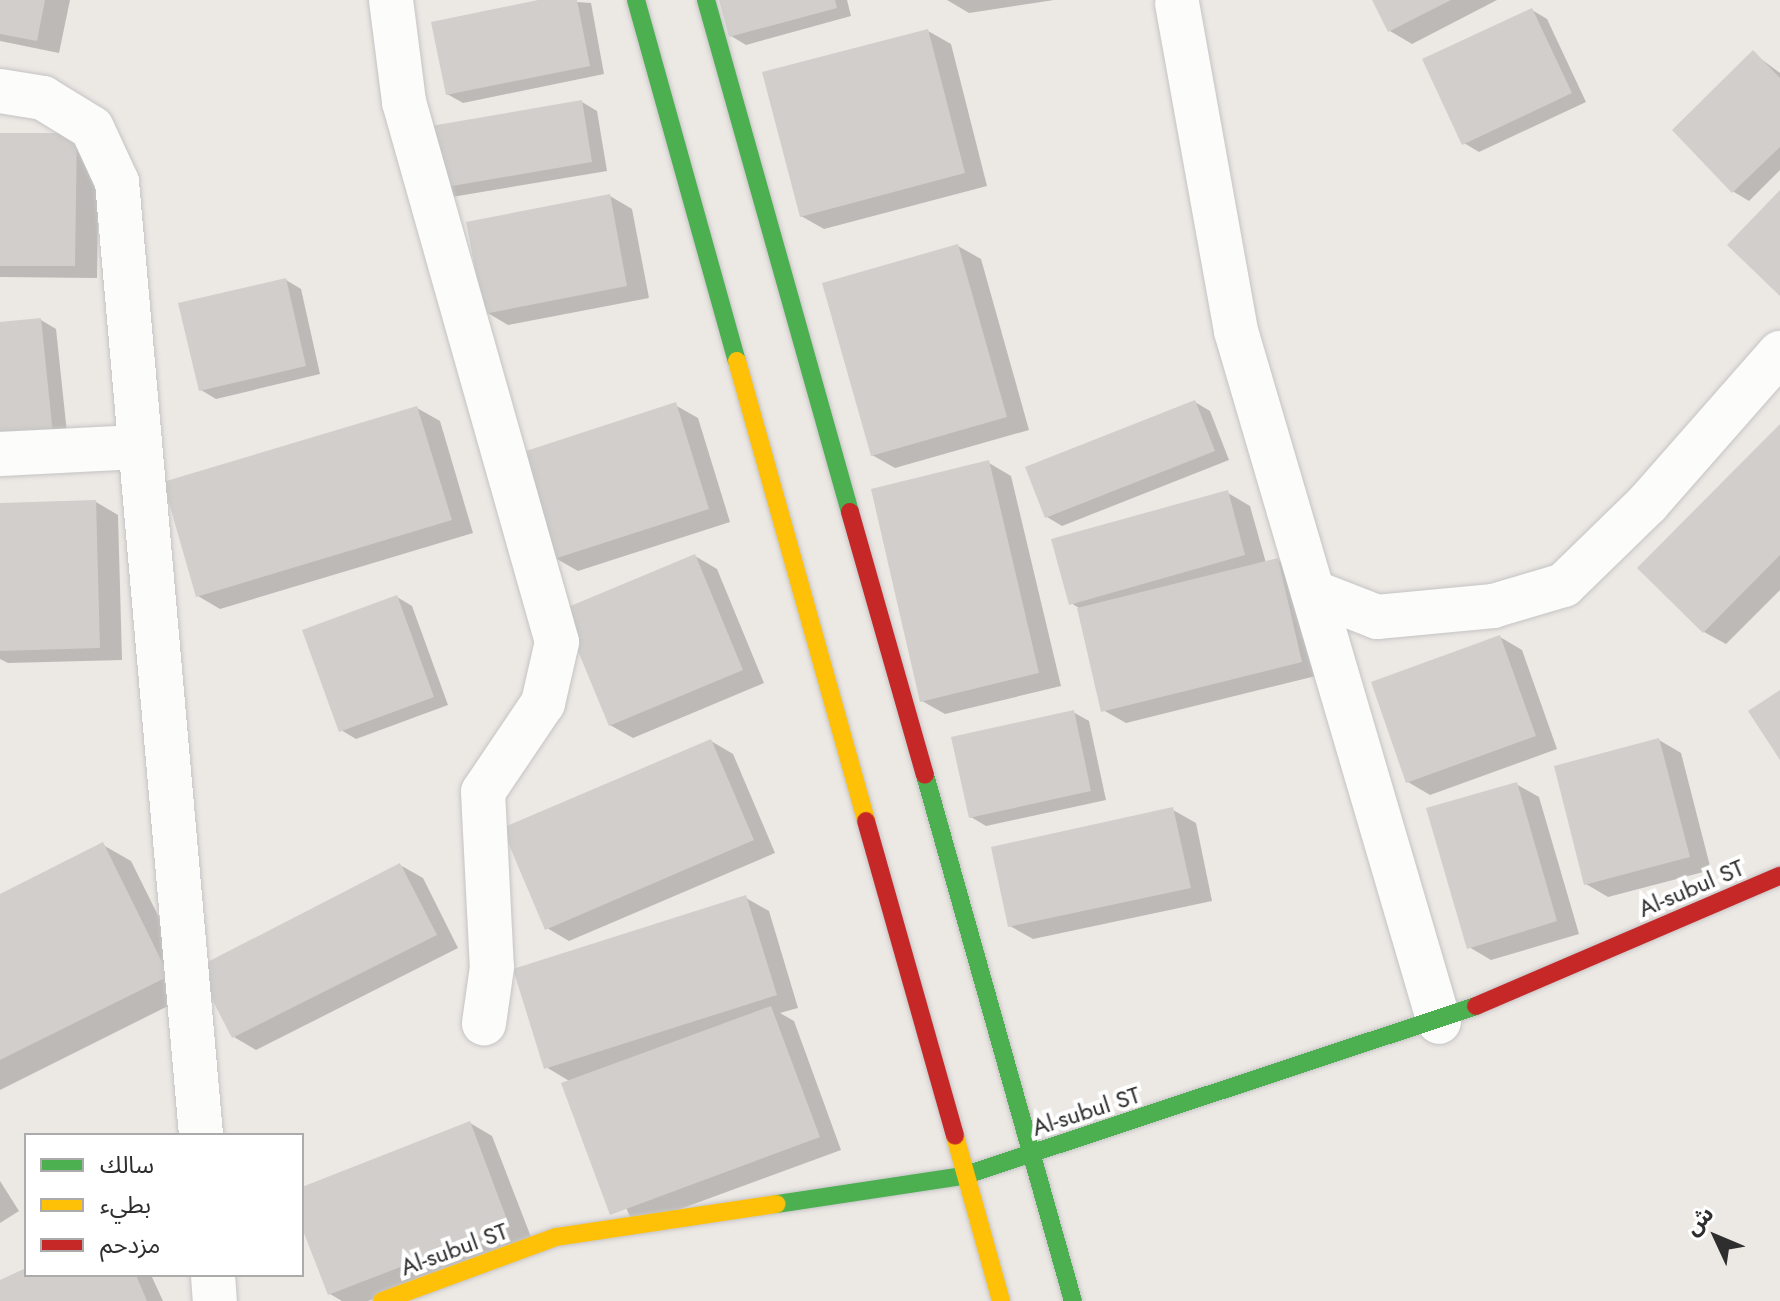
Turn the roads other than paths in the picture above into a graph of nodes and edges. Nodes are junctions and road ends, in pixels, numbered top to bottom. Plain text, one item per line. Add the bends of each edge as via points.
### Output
1 (391, 0) edge
2 (636, 0) edge
3 (706, 0) edge
4 (1179, 1) edge
5 (0, 91) edge
6 (1780, 353) edge
7 (140, 447) junction
8 (0, 454) edge
9 (1313, 592) junction
10 (1780, 876) edge
11 (1439, 1022) junction
12 (484, 1023) dead end
13 (201, 1133) edge
14 (1029, 1155) junction
15 (963, 1176) junction
16 (213, 1277) edge
17 (215, 1301) edge
18 (382, 1301) edge
19 (1001, 1301) edge
20 (1073, 1301) edge

1 - 12 street via 404,102 557,642 543,703 483,792 492,967
2 - 15 main road
3 - 14 main road
4 - 9 street via 1236,331
5 - 7 street via 43,98 92,128 117,182
6 - 9 street via 1648,503 1564,585 1493,606 1377,617
7 - 8 street
7 - 13 street
9 - 11 street
10 - 11 main road, Al-subul ST
11 - 14 main road, Al-subul ST
14 - 15 main road, Al-subul ST
14 - 20 main road
15 - 18 main road, Al-subul ST via 556,1237
15 - 19 main road
16 - 17 street

